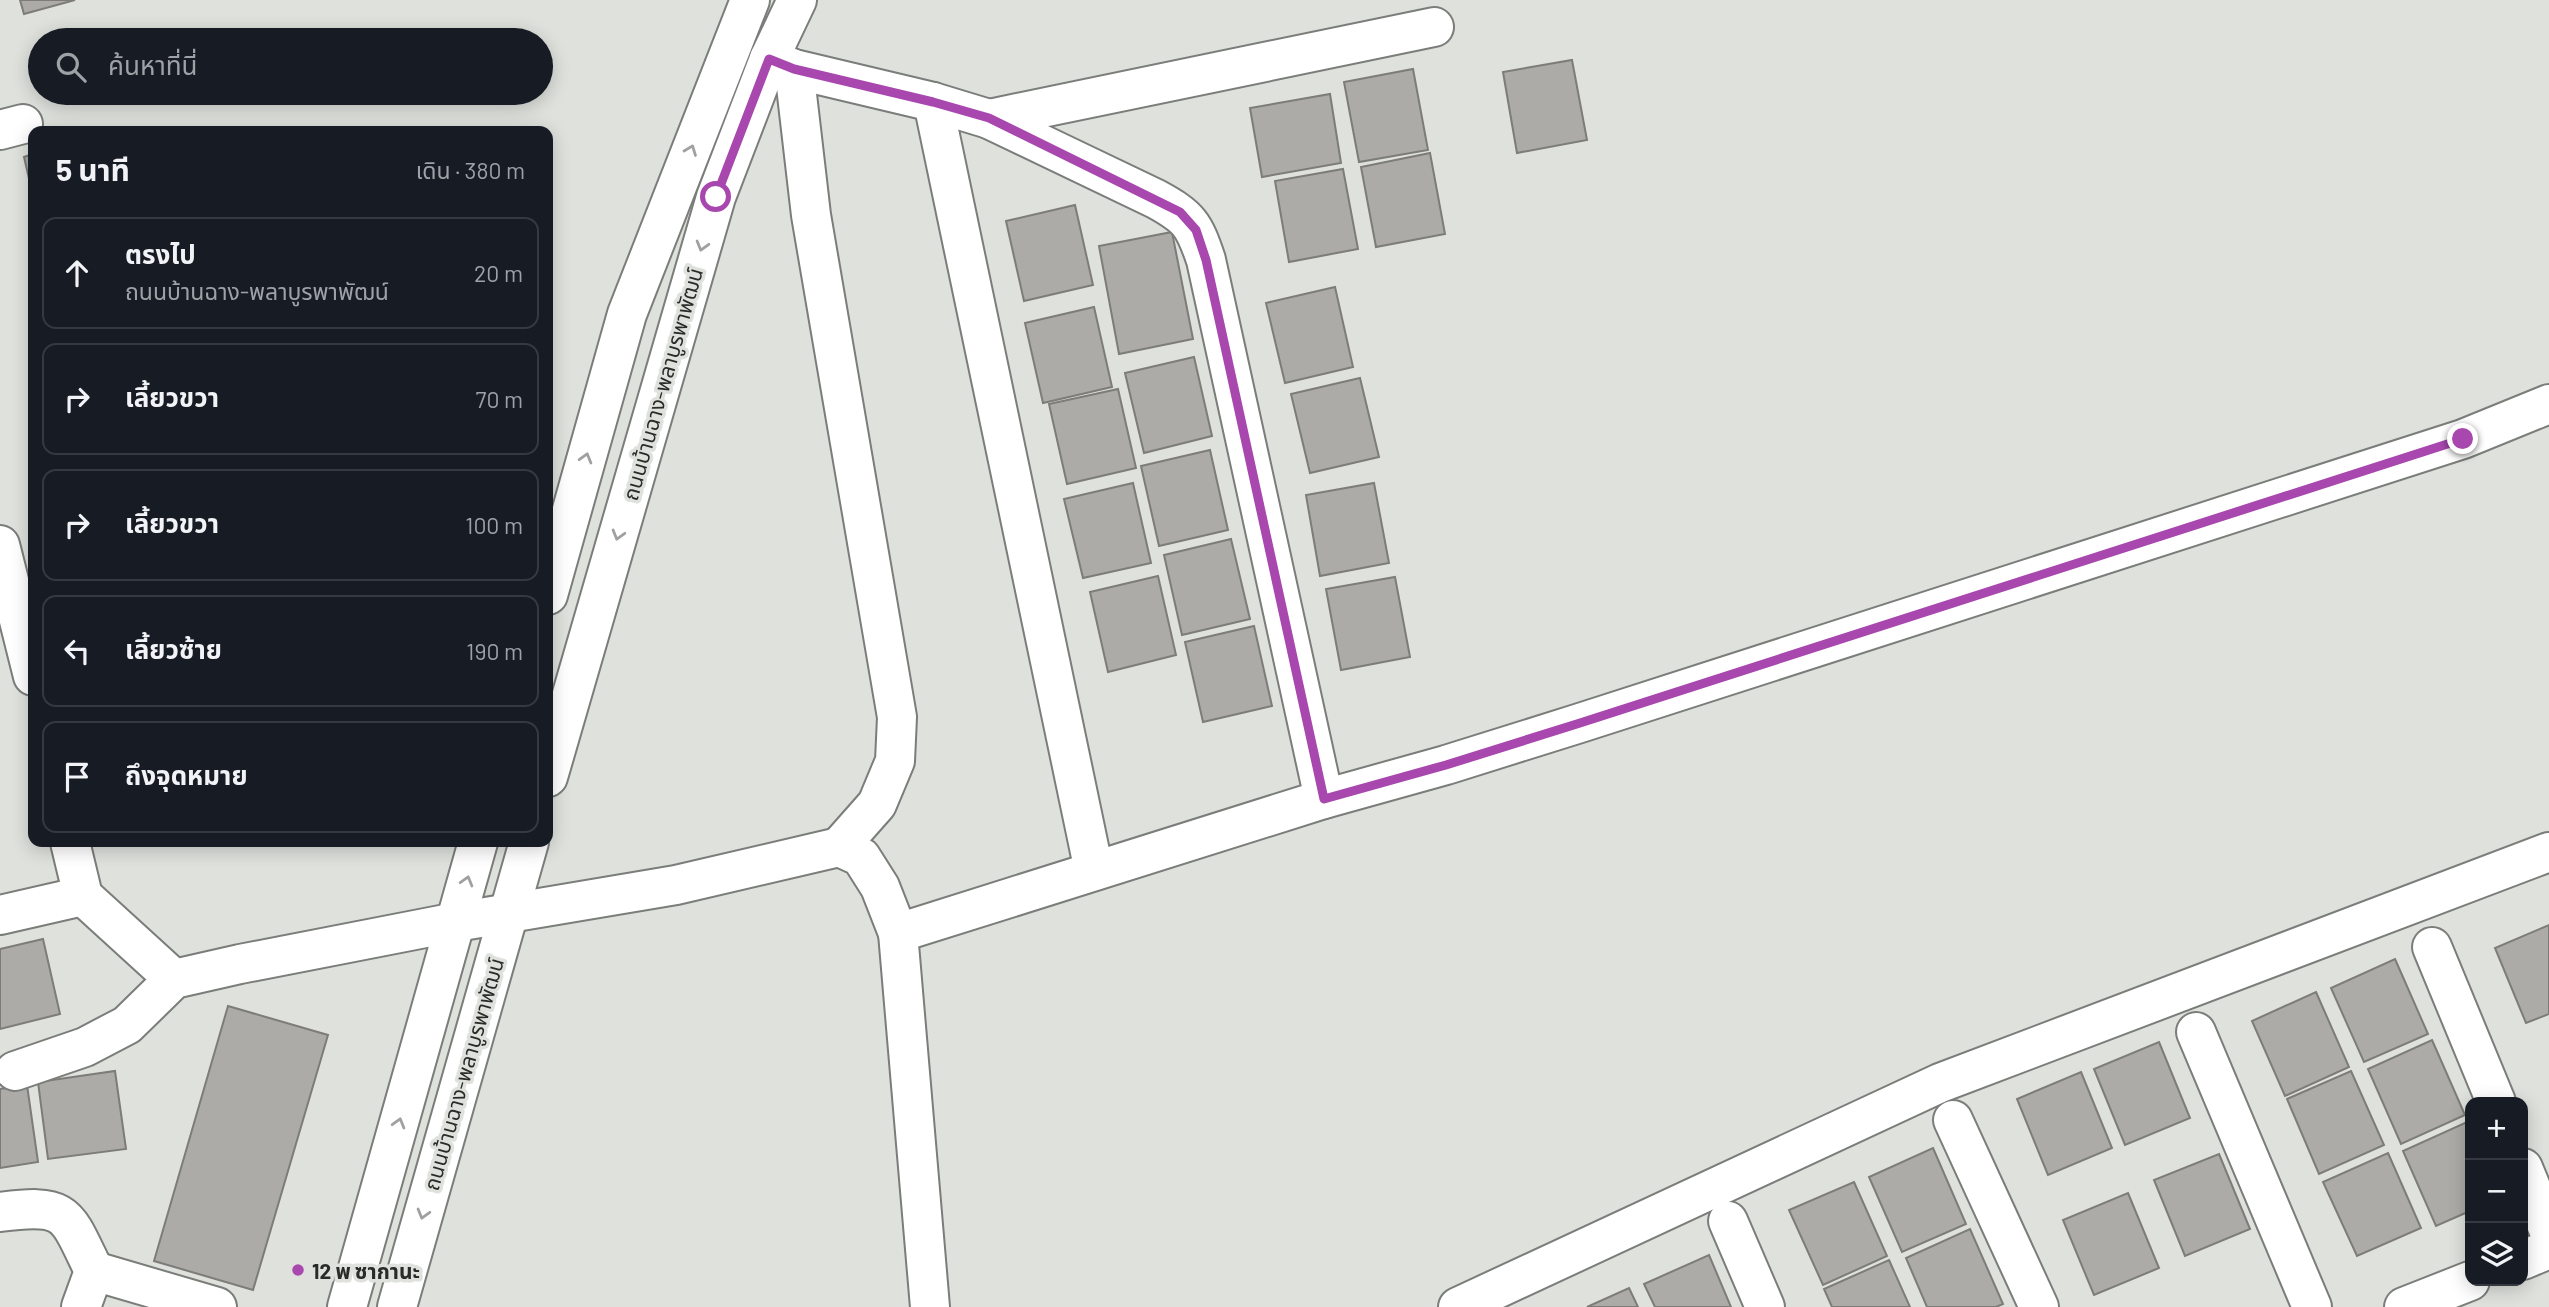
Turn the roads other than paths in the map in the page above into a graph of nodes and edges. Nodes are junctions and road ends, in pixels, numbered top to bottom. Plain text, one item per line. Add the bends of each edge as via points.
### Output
1 (750, 0) edge
2 (797, 0) edge
3 (1434, 27) dead end
4 (782, 64) junction
5 (933, 102) junction
6 (989, 118) junction
7 (2549, 404) edge
8 (0, 545) edge
9 (553, 577) edge
10 (21, 666) edge
11 (553, 760) edge
12 (1324, 799) junction
13 (71, 847) edge
14 (477, 847) edge
15 (528, 847) edge
16 (839, 847) junction
17 (2549, 852) edge
18 (1094, 871) junction
19 (83, 896) junction
20 (508, 913) junction
21 (0, 915) edge
22 (456, 922) junction
23 (898, 933) junction
24 (2432, 947) dead end
25 (174, 979) junction
26 (2196, 1032) dead end
27 (15, 1071) dead end
28 (2494, 1097) edge
29 (1953, 1120) dead end
30 (2528, 1180) edge
31 (0, 1212) edge
32 (1728, 1221) dead end
33 (2549, 1231) edge
34 (2549, 1249) edge
35 (2528, 1257) edge
36 (94, 1271) junction
37 (2465, 1282) edge
38 (1497, 1298) edge
39 (81, 1307) edge
40 (217, 1307) edge
41 (347, 1307) edge
42 (397, 1307) edge
43 (930, 1307) edge
44 (1458, 1307) edge
45 (1765, 1307) edge
46 (2039, 1307) edge
47 (2312, 1307) edge
48 (2404, 1307) edge

9 -> 1 street via 627,314
2 - 4 street, ถนนบ้านฉาง-พลาบูรพาพัฒน์
3 - 6 street
4 - 5 street
4 -> 11 street, ถนนบ้านฉาง-พลาบูรพาพัฒน์ via 716,197
4 - 16 street via 897,717 895,761 877,804
5 - 6 street
5 - 18 street
6 - 12 street via 1156,199 1180,212 1196,230
7 - 12 street via 2449,443 1580,723
8 - 10 street
12 - 18 street
13 - 19 street
22 -> 14 street
15 - 20 street, ถนนบ้านฉาง-พลาบูรพาพัฒน์
16 - 20 street via 676,885
16 - 23 street via 861,857 880,887
17 - 38 street via 1940,1083
18 - 23 street
19 - 21 street
19 - 25 street
20 - 22 street
20 -> 42 street, ถนนบ้านฉาง-พลาบูรพาพัฒน์
22 - 25 street
41 -> 22 street
23 - 43 street
24 - 28 street
25 - 27 street via 127,1026 85,1047
26 - 47 street
29 - 46 street
30 - 33 street
31 - 36 street via 44,1208 61,1214 72,1225
32 - 45 street
34 - 35 street
36 - 39 street
36 - 40 street
37 - 48 street
38 - 44 street

